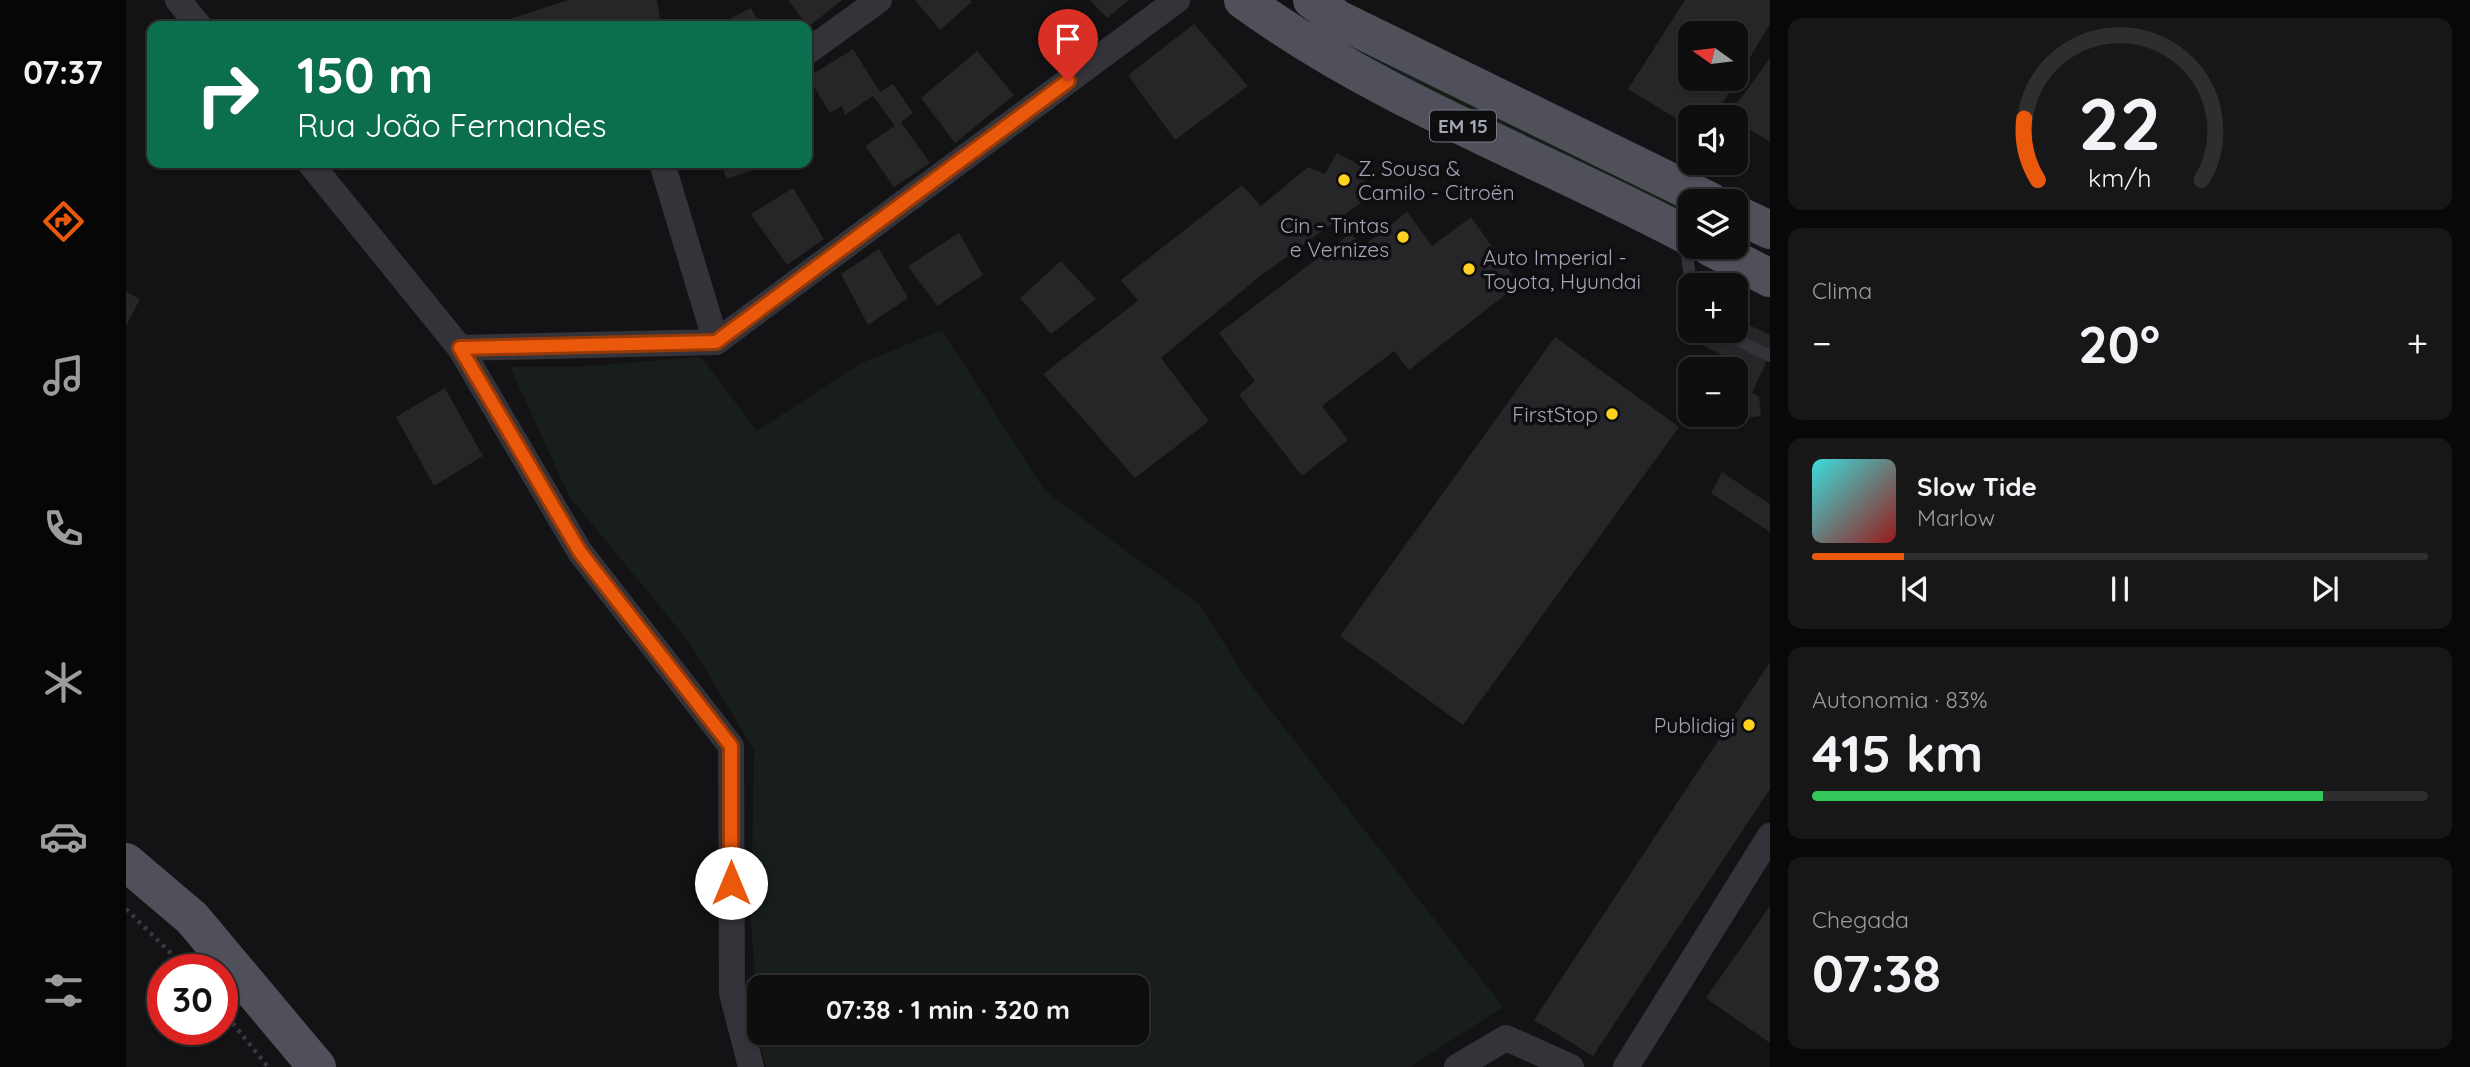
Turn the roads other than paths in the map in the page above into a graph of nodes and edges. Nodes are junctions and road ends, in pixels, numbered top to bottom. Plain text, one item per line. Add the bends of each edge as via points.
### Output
1 (178, 0) edge
2 (879, 0) edge
3 (1177, 0) edge
4 (1243, 0) edge
5 (1312, 0) edge
6 (195, 21) edge
7 (812, 48) edge
8 (314, 168) edge
9 (664, 168) edge
10 (1685, 189) edge
11 (1748, 220) edge
12 (1770, 230) edge
13 (1678, 231) edge
14 (1733, 259) edge
15 (1770, 278) edge
16 (716, 342) junction
17 (1743, 343) edge
18 (460, 348) junction
19 (1770, 356) edge
20 (1770, 836) edge
21 (126, 862) edge
22 (126, 885) edge
23 (202, 954) edge
24 (238, 995) edge
25 (295, 1067) edge
26 (317, 1067) edge
27 (751, 1067) edge
28 (1457, 1067) edge
29 (1571, 1067) edge
30 (1626, 1067) edge

1 - 6 street
2 - 7 street
3 - 16 street
4 - 13 main road, EM 15 via 1325,55 1420,106
5 - 10 main road, EM 15 via 1338,19
8 - 18 street
9 - 16 street
11 - 12 main road
14 - 15 main road, EM 15
16 - 18 street
17 - 19 lane
18 - 27 street via 580,552 731,746 732,993
20 - 30 street
21 - 26 main road via 192,918
22 - 23 main road via 171,921
24 - 25 main road
28 - 29 street via 1506,1038

